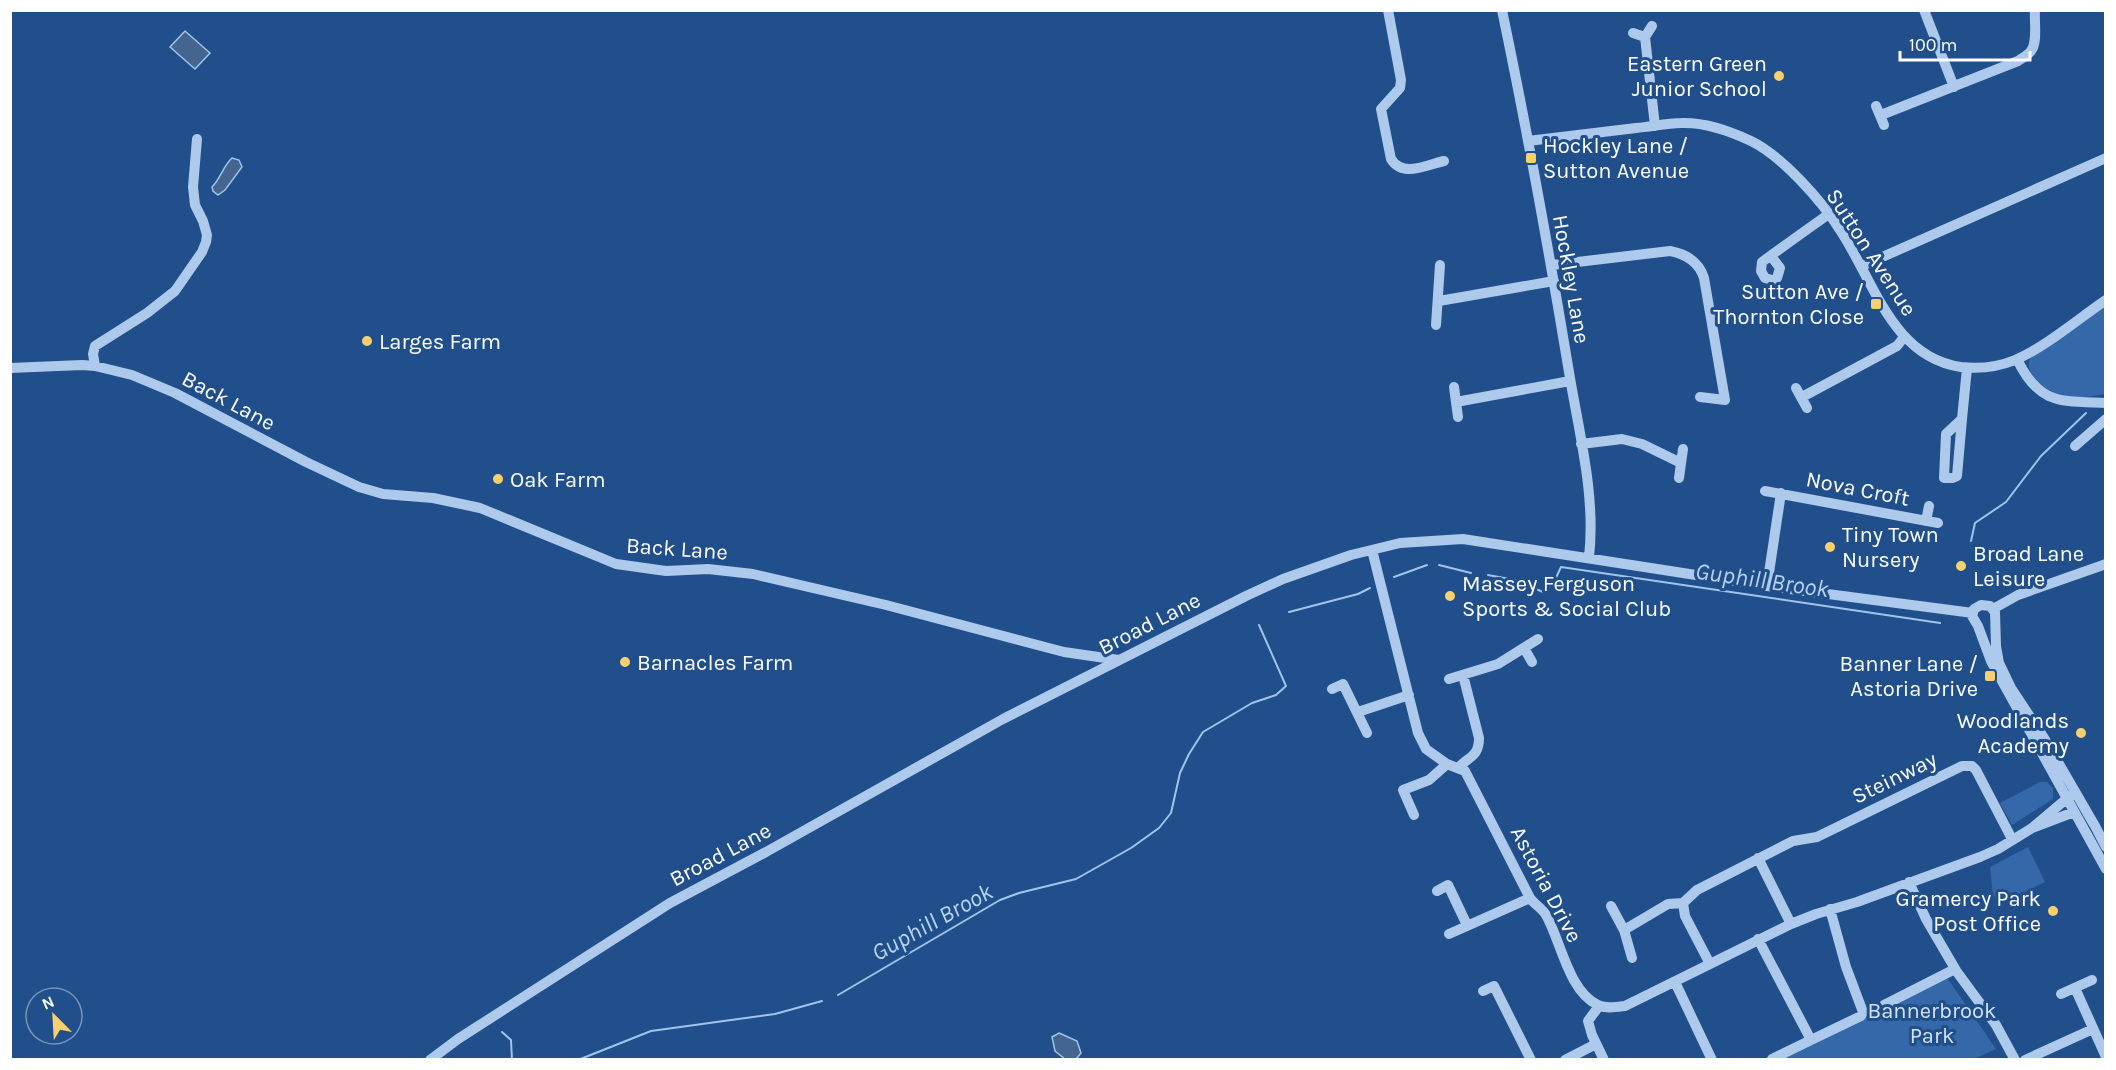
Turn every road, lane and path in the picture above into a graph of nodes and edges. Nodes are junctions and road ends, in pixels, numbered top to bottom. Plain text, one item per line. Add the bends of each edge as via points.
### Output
1 (1388, 10) edge
2 (1502, 10) edge
3 (1924, 10) edge
4 (2035, 10) edge
5 (1652, 26) dead end
6 (1633, 33) dead end
7 (1645, 37) junction
8 (1954, 87) junction
9 (1880, 115) dead end
10 (1655, 126) junction
11 (197, 139) dead end
12 (1528, 141) junction
13 (2106, 158) edge
14 (1444, 161) dead end
15 (1829, 214) junction
16 (1771, 256) dead end
17 (1552, 265) junction
18 (1440, 266) dead end
19 (1862, 266) junction
20 (1554, 281) junction
21 (2106, 300) edge
22 (1439, 301) junction
23 (1436, 325) dead end
24 (1904, 337) junction
25 (2017, 359) junction
26 (95, 366) junction
27 (10, 368) edge
28 (1967, 368) junction
29 (1570, 381) junction
30 (1454, 387) dead end
31 (1700, 397) dead end
32 (1456, 402) junction
33 (2106, 403) edge
34 (1807, 408) dead end
35 (1458, 417) dead end
36 (1962, 419) junction
37 (2106, 419) edge
38 (1581, 444) junction
39 (2075, 446) dead end
40 (1683, 449) dead end
41 (1681, 463) junction
42 (1679, 478) dead end
43 (1765, 491) dead end
44 (1781, 494) junction
45 (1929, 506) dead end
46 (1926, 521) junction
47 (1938, 523) dead end
48 (1372, 550) junction
49 (1589, 557) junction
50 (2106, 564) edge
51 (1767, 586) junction
52 (1972, 613) junction
53 (1994, 614) junction
54 (1978, 626) junction
55 (1538, 639) dead end
56 (1524, 648) junction
57 (1120, 660) junction
58 (1532, 662) dead end
59 (1463, 675) junction
60 (1449, 679) dead end
61 (1332, 689) dead end
62 (1409, 695) junction
63 (1358, 712) junction
64 (1367, 733) dead end
65 (1447, 764) junction
66 (1459, 767) junction
67 (2071, 795) junction
68 (2074, 812) junction
69 (1414, 815) dead end
70 (2032, 828) junction
71 (2012, 839) junction
72 (2106, 847) edge
73 (1758, 858) junction
74 (2106, 869) edge
75 (1459, 880) dead end
76 (1909, 882) junction
77 (1448, 885) junction
78 (1437, 891) dead end
79 (1530, 898) junction
80 (1683, 903) junction
81 (1611, 906) dead end
82 (1830, 909) junction
83 (1791, 924) junction
84 (1467, 926) junction
85 (1624, 930) junction
86 (1449, 934) dead end
87 (1758, 939) junction
88 (1632, 958) dead end
89 (1710, 964) junction
90 (1955, 969) junction
91 (1505, 980) dead end
92 (2092, 980) dead end
93 (1675, 982) junction
94 (1494, 986) junction
95 (2075, 988) junction
96 (1483, 992) dead end
97 (2061, 994) dead end
98 (1884, 1005) dead end
99 (1599, 1006) junction
100 (2093, 1029) junction
101 (1811, 1040) junction
102 (1596, 1044) junction
103 (2106, 1057) edge
104 (430, 1059) edge
105 (1531, 1059) edge
106 (1565, 1059) edge
107 (1604, 1059) edge
108 (1712, 1059) edge
109 (1772, 1059) edge
110 (2015, 1059) edge
111 (2025, 1059) edge

1 - 14 street via 1401,80 1400,88 1382,109 1391,159 1395,165 1410,170
2 - 12 street, Hockley Lane
3 - 8 street
4 - 8 street via 2032,51
5 - 7 street
6 - 7 street
7 - 10 street
8 - 9 street
10 - 12 street, Sutton Avenue
10 - 15 street, Sutton Avenue via 1699,125 1752,142 1791,172
11 - 26 street via 193,186 195,205 207,235 202,252 175,291 95,346
12 - 17 street, Hockley Lane
13 - 19 street
15 - 16 street
15 - 19 street, Sutton Avenue
17 - 20 street, Hockley Lane
17 - 31 street via 1670,251 1685,255 1700,267 1725,400
18 - 22 street
19 - 24 street, Sutton Avenue
20 - 22 street
20 - 29 street, Hockley Lane
21 - 25 street, Sutton Avenue
22 - 23 street
24 - 28 street, Sutton Avenue via 1938,361
24 - 34 street via 1897,346 1799,392
25 - 28 street, Sutton Avenue
25 - 33 street via 2044,395
26 - 27 street, Back Lane
26 - 57 street, Back Lane via 166,388 359,487 480,508 616,564 666,571 708,569 753,574 1064,652
28 - 36 street
29 - 32 street
29 - 38 street, Hockley Lane
30 - 32 street
32 - 35 street
36 - 36 street via 1946,434 1944,478 1957,476
37 - 39 street
38 - 41 street via 1623,439
38 - 49 street, Hockley Lane via 1588,496
40 - 41 street
41 - 42 street
43 - 44 street, Nova Croft
44 - 46 street, Nova Croft
44 - 51 street, Nova Croft
45 - 46 street, Nova Croft
46 - 47 street, Nova Croft
48 - 49 street, Broad Lane via 1411,542 1463,539
48 - 57 street, Broad Lane via 1283,579
48 - 62 street
49 - 51 street, Broad Lane
50 - 53 street via 2018,595
51 - 52 street, Broad Lane
52 - 53 street via 1981,604 1990,606
52 - 54 street
53 - 54 street via 1994,623 1987,628
53 - 67 street via 1999,663 2057,762
54 - 67 street via 1991,661
55 - 56 street
56 - 58 street
56 - 59 street via 1498,664
57 - 104 street, Broad Lane via 1003,719 670,903
59 - 60 street
59 - 66 street via 1479,748
61 - 63 street via 1343,684
62 - 63 street
62 - 65 street via 1426,749
63 - 64 street
65 - 66 street
65 - 69 street via 1429,780 1400,785
66 - 79 street, Astoria Drive via 1470,780
67 - 68 street
67 - 70 street
67 - 72 street via 2096,826
68 - 70 street
68 - 74 street
70 - 71 street
71 - 73 street, Steinway via 1976,770 1966,765 1817,837 1793,841
71 - 76 street via 1980,857
73 - 80 street, Steinway via 1697,890
73 - 83 street
75 - 77 street
76 - 82 street
76 - 90 street
77 - 78 street
77 - 84 street
79 - 84 street
79 - 99 street, Astoria Drive via 1547,916 1582,993
80 - 85 street via 1668,903
80 - 89 street via 1685,916
81 - 85 street
82 - 83 street
82 - 101 street via 1863,1012
83 - 87 street
84 - 86 street
85 - 88 street
87 - 89 street
87 - 101 street
89 - 93 street
90 - 98 street
90 - 110 street via 1996,1024
91 - 94 street
92 - 95 street
93 - 99 street via 1625,1006
93 - 108 street
94 - 96 street
94 - 105 street
95 - 97 street
95 - 100 street
99 - 102 street via 1588,1021
100 - 103 street
100 - 111 street
101 - 109 street
102 - 106 street
102 - 107 street

